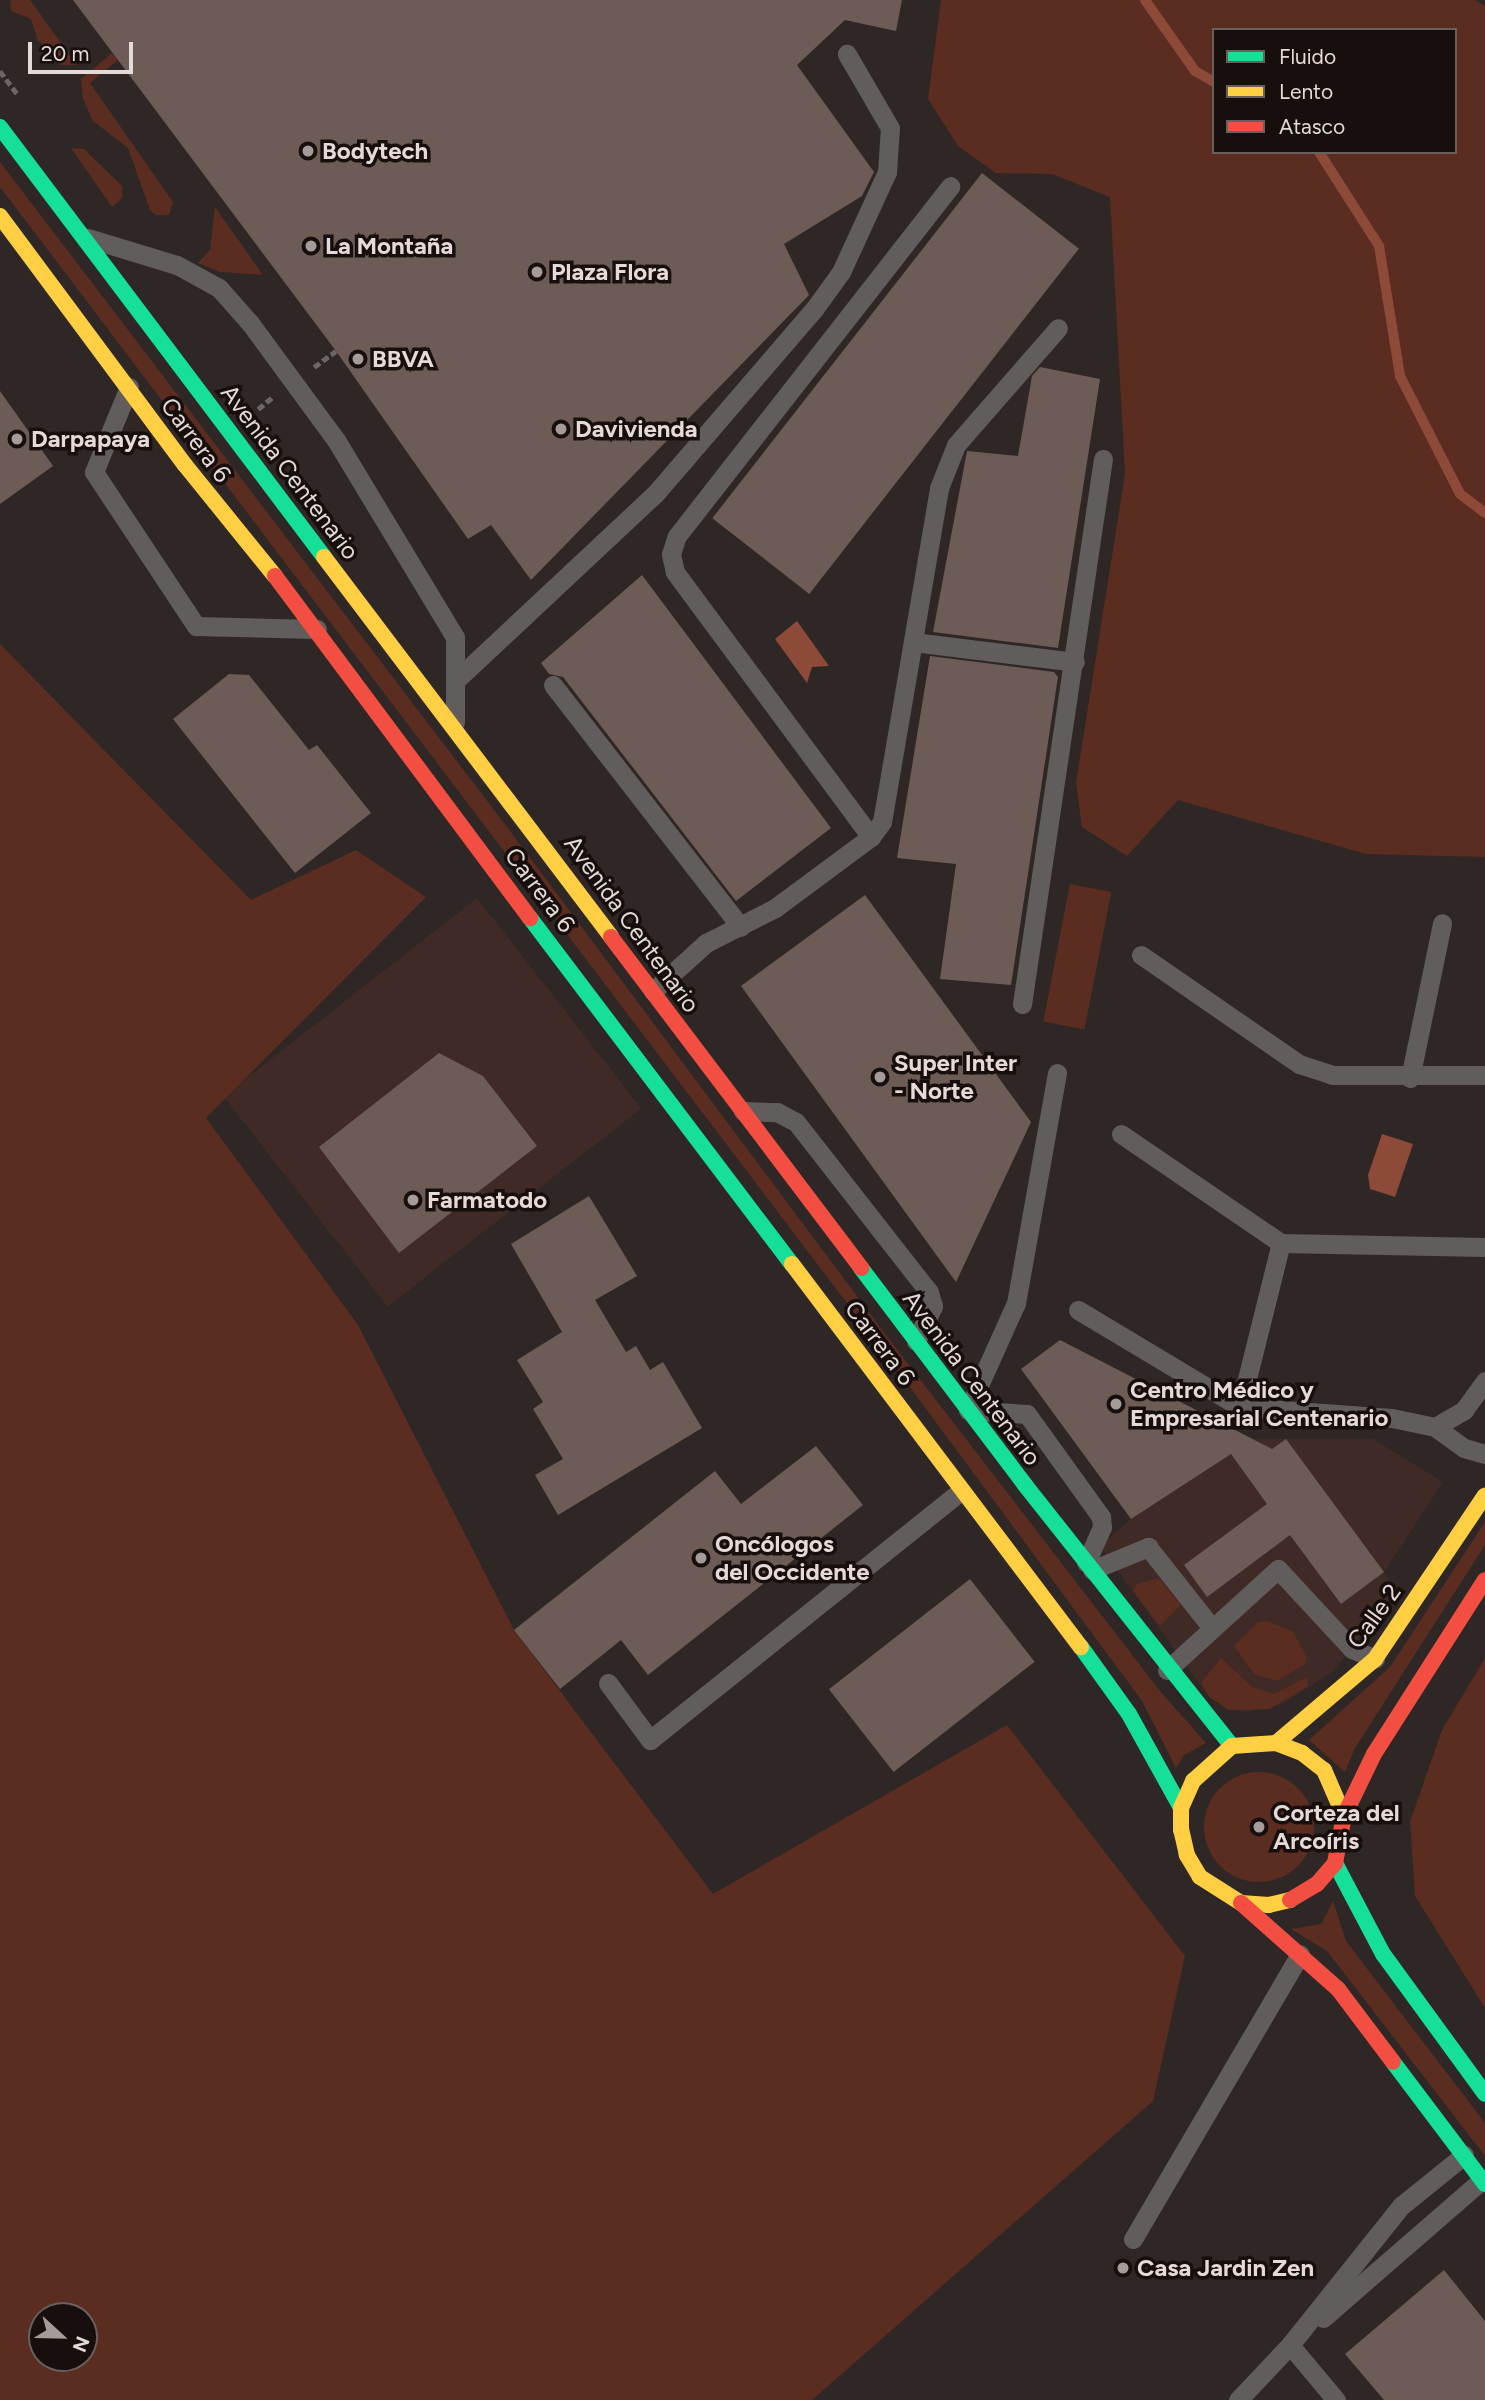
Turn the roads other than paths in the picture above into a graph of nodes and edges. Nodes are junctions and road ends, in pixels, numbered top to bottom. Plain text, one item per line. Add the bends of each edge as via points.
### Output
1 (847, 54) dead end
2 (0, 127) edge
3 (950, 186) dead end
4 (0, 216) edge
5 (83, 236) junction
6 (1058, 328) dead end
7 (129, 387) junction
8 (1103, 459) dead end
9 (318, 629) junction
10 (913, 642) junction
11 (1075, 662) junction
12 (455, 681) junction
13 (553, 685) dead end
14 (455, 727) junction
15 (871, 837) junction
16 (1443, 923) dead end
17 (741, 927) junction
18 (1141, 955) dead end
19 (653, 991) junction
20 (1022, 1004) dead end
21 (1057, 1073) dead end
22 (1485, 1074) edge
23 (1410, 1078) junction
24 (743, 1111) junction
25 (1121, 1134) dead end
26 (1281, 1243) junction
27 (1485, 1247) edge
28 (1078, 1310) dead end
29 (916, 1341) junction
30 (1485, 1381) edge
31 (1240, 1407) junction
32 (968, 1410) junction
33 (1435, 1427) junction
34 (1485, 1454) edge
35 (961, 1491) junction
36 (1485, 1495) edge
37 (1089, 1566) junction
38 (1485, 1580) edge
39 (1212, 1628) junction
40 (1375, 1659) junction
41 (1167, 1670) junction
42 (608, 1683) dead end
43 (1276, 1743) junction
44 (1231, 1746) junction
45 (1181, 1808) junction
46 (1344, 1816) junction
47 (1335, 1863) junction
48 (1241, 1903) junction
49 (1300, 1954) junction
50 (1485, 2094) edge
51 (1464, 2155) junction
52 (1484, 2182) edge
53 (1133, 2239) dead end
54 (1290, 2345) junction
55 (1238, 2400) edge
56 (1336, 2400) edge

1 - 12 lane via 890,128 887,172 841,272 655,494
2 - 5 main road, Avenida Centenario
3 - 15 lane via 677,536 671,554 675,572
4 - 7 main road, Carrera 6
5 - 12 lane via 177,265 219,288 250,323 336,440 456,637
5 - 14 main road, Avenida Centenario
6 - 10 lane via 956,445 939,488
7 - 9 main road, Carrera 6
7 - 9 lane via 94,472 196,626
8 - 11 lane
9 - 35 main road, Carrera 6 via 389,733
10 - 11 lane
10 - 15 lane via 889,802
11 - 20 lane
12 - 14 lane
13 - 17 lane
14 - 19 main road, Avenida Centenario
15 - 17 lane via 775,908
16 - 23 lane
17 - 19 lane via 706,943
18 - 23 lane via 1299,1064 1332,1075
19 - 24 main road, Avenida Centenario
21 - 32 lane via 1016,1303
22 - 23 lane
24 - 29 main road, Avenida Centenario
24 - 29 lane via 777,1112 796,1122 929,1292 933,1306
25 - 26 lane
26 - 27 lane
26 - 31 lane
28 - 31 lane
29 - 32 main road, Avenida Centenario
30 - 33 lane via 1464,1410
31 - 33 lane via 1392,1418
32 - 37 main road, Avenida Centenario
32 - 37 lane via 1027,1414 1101,1517
33 - 34 lane via 1464,1448
35 - 42 lane via 650,1740
35 - 45 main road, Carrera 6 via 1129,1714
36 - 40 main road, Calle 2
37 - 39 lane via 1148,1547
37 - 41 main road, Avenida Centenario
38 - 46 main road via 1374,1754
39 - 40 lane via 1278,1569 1352,1649
39 - 41 lane
40 - 43 main road, Calle 2
41 - 44 main road, Avenida Centenario
43 - 44 main road
43 - 46 main road via 1302,1753 1324,1770
44 - 45 main road via 1194,1781
45 - 48 main road via 1187,1855 1200,1877
46 - 47 main road
47 - 48 main road via 1317,1884 1294,1899 1269,1905
47 - 50 main road via 1383,1954
48 - 49 main road
49 - 51 main road via 1338,1989
49 - 53 lane
51 - 52 main road
51 - 54 lane via 1401,2206
52 - 54 lane
54 - 55 lane
54 - 56 lane

